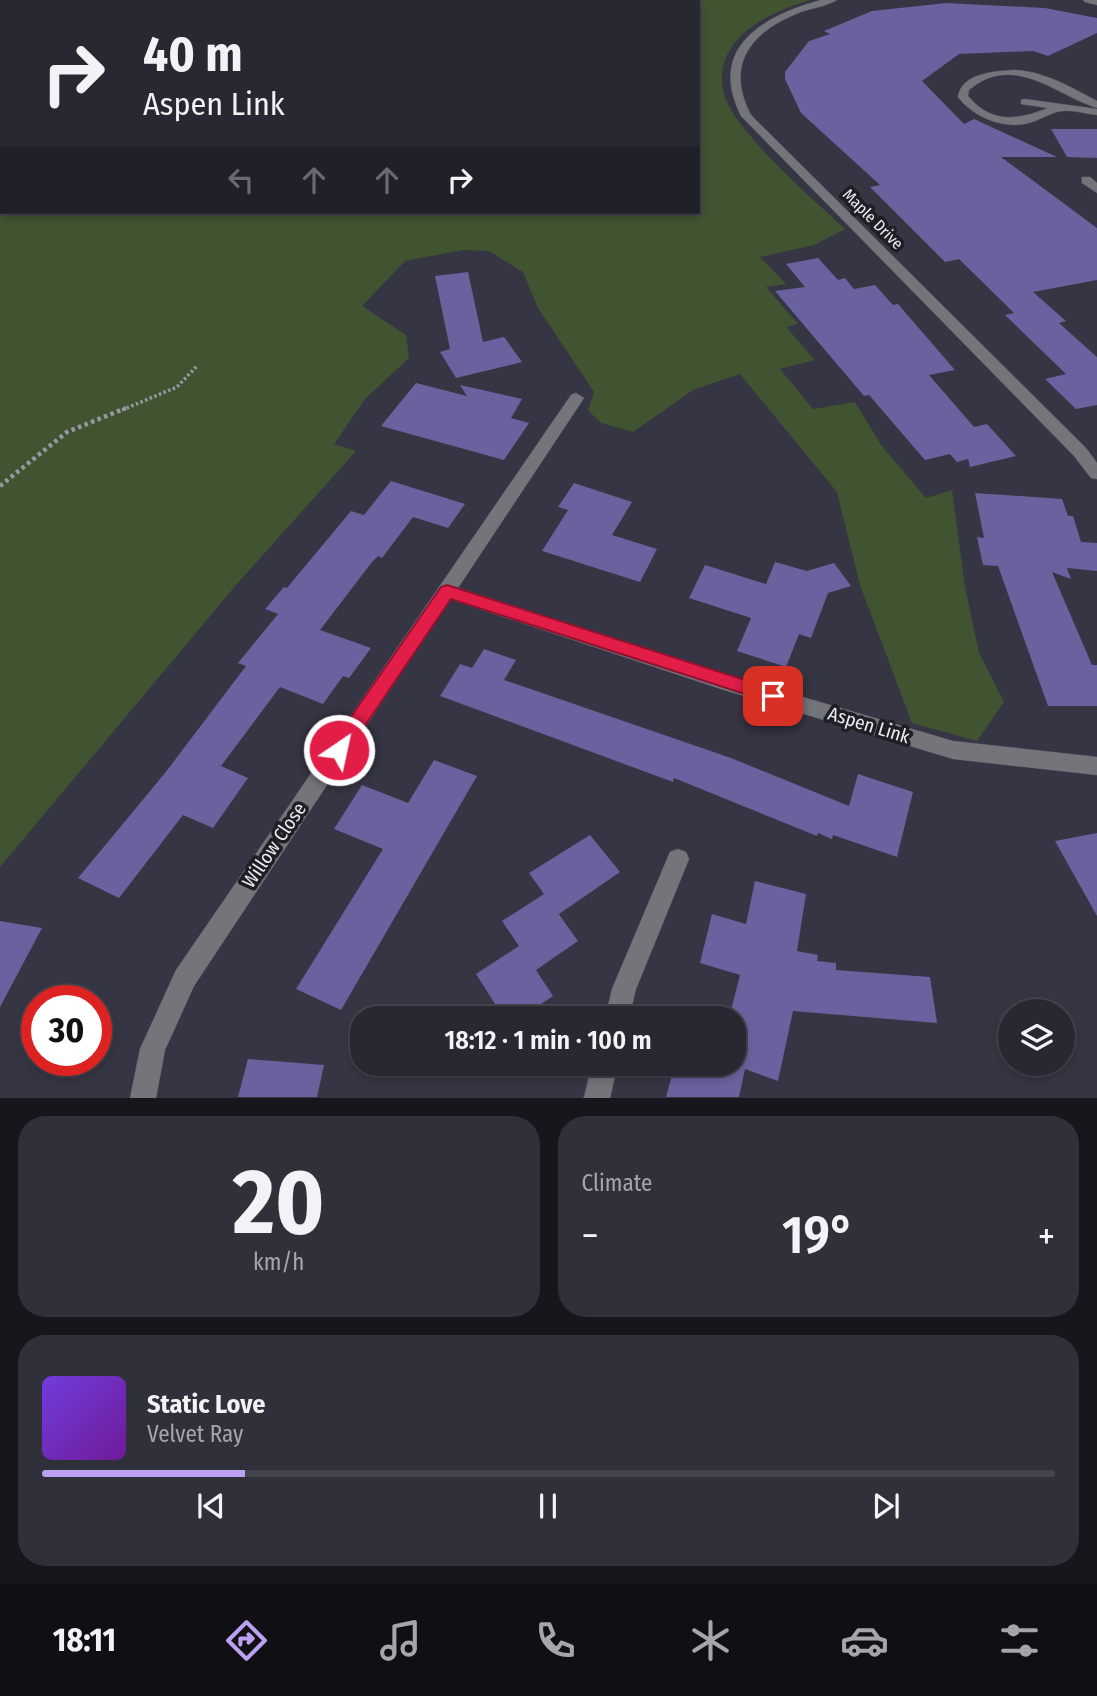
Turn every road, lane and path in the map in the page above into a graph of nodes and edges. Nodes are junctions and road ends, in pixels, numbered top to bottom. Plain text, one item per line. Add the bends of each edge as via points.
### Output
1 (832, 0) edge
2 (1088, 0) edge
3 (1097, 2) edge
4 (1025, 102) dead end
5 (1097, 105) edge
6 (1060, 108) junction
7 (1097, 112) edge
8 (1086, 180) dead end
9 (1097, 189) edge
10 (197, 366) dead end
11 (576, 398) dead end
12 (1097, 474) edge
13 (0, 486) edge
14 (447, 591) junction
15 (1097, 766) edge
16 (678, 859) dead end
17 (620, 1006) edge
18 (602, 1076) edge
19 (144, 1097) edge
20 (597, 1097) edge

1 - 12 street, Maple Drive via 782,15 744,46 736,68 735,92 746,116
2 - 3 street
4 - 6 street
5 - 6 street via 1040,78 1014,72 979,77 964,89 974,107 1007,121 1030,120
6 - 7 street
8 - 9 street
10 - 13 path via 177,387 67,432
11 - 14 street, Willow Close
14 - 15 street, Aspen Link via 953,750
14 - 19 street, Willow Close via 185,978 153,1049
16 - 17 street
18 - 20 street

